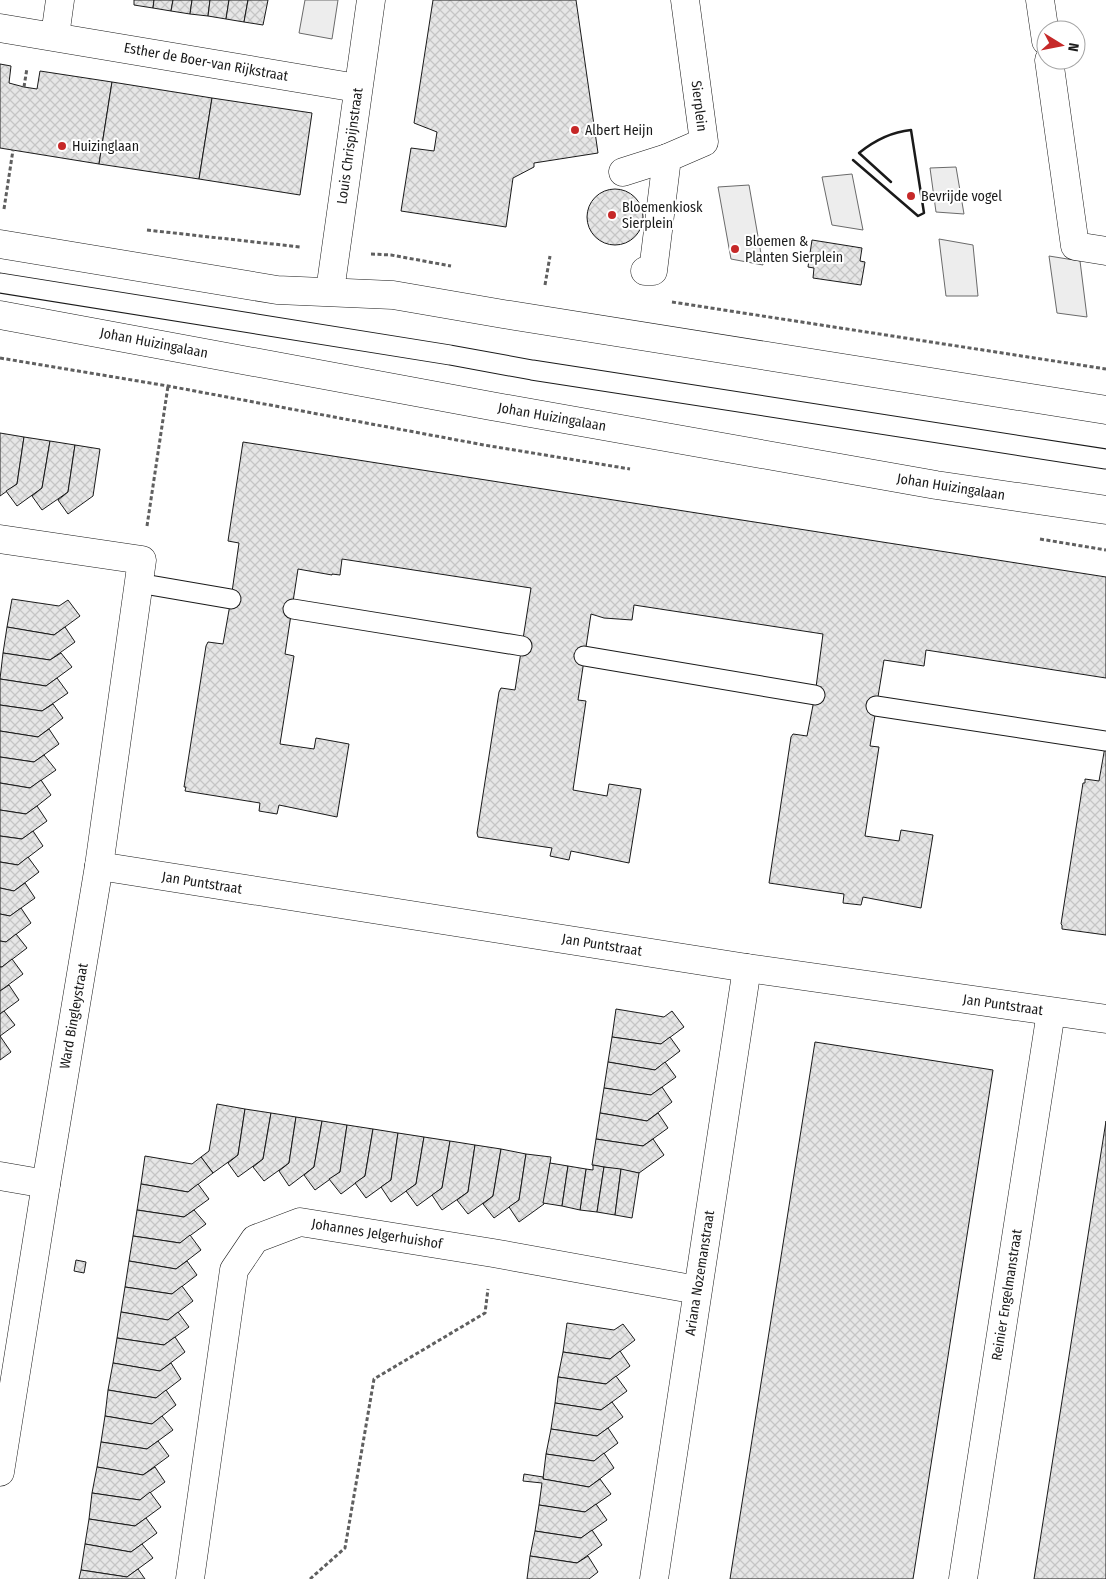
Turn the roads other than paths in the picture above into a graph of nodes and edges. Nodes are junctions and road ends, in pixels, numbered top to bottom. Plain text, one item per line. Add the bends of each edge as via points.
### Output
1 (60, 0) edge
2 (371, 0) edge
3 (685, 0) edge
4 (1040, 0) edge
5 (1043, 20) edge
6 (0, 28) edge
7 (55, 36) junction
8 (1050, 70) edge
9 (358, 88) junction
10 (667, 158) junction
11 (623, 172) dead end
12 (0, 244) edge
13 (1106, 251) edge
14 (645, 271) dead end
15 (0, 283) edge
16 (330, 291) junction
17 (0, 315) edge
18 (1106, 410) edge
19 (1106, 459) edge
20 (1106, 510) edge
21 (0, 539) edge
22 (140, 572) junction
23 (231, 599) dead end
24 (293, 609) dead end
25 (522, 646) dead end
26 (584, 656) dead end
27 (815, 695) dead end
28 (876, 706) dead end
29 (1106, 740) edge
30 (99, 866) junction
31 (747, 968) junction
32 (1051, 1012) junction
33 (1106, 1019) edge
34 (0, 1176) edge
35 (46, 1184) junction
36 (697, 1290) junction
37 (0, 1472) edge
38 (190, 1579) edge
39 (654, 1579) edge
40 (963, 1579) edge

1 - 7 street
2 - 9 street, Louis Chrispijnstraat
3 - 10 street, Sierplein via 704,142
4 - 5 street
6 - 7 street, Esther de Boer-van Rijkstraat
7 - 9 street, Esther de Boer-van Rijkstraat
8 - 13 street via 1075,246
9 - 16 street, Louis Chrispijnstraat
10 - 11 street
10 - 14 street via 653,271
12 - 16 street via 277,290
15 - 19 lane
16 - 18 street via 393,295
17 - 20 street, Johan Huizingalaan via 936,485
21 - 22 street
22 - 23 lane
22 - 30 street, Ward Bingleystraat
24 - 25 lane
26 - 27 lane
28 - 29 lane
30 - 31 street, Jan Puntstraat
30 - 35 street, Ward Bingleystraat
31 - 32 street, Jan Puntstraat
31 - 36 street, Ariana Nozemanstraat
32 - 33 street, Jan Puntstraat
32 - 40 street, Reinier Engelmanstraat
34 - 35 street
35 - 37 street, Ward Bingleystraat
36 - 38 street, Johannes Jelgerhuishof via 300,1222 255,1239 234,1270
36 - 39 street, Ariana Nozemanstraat

